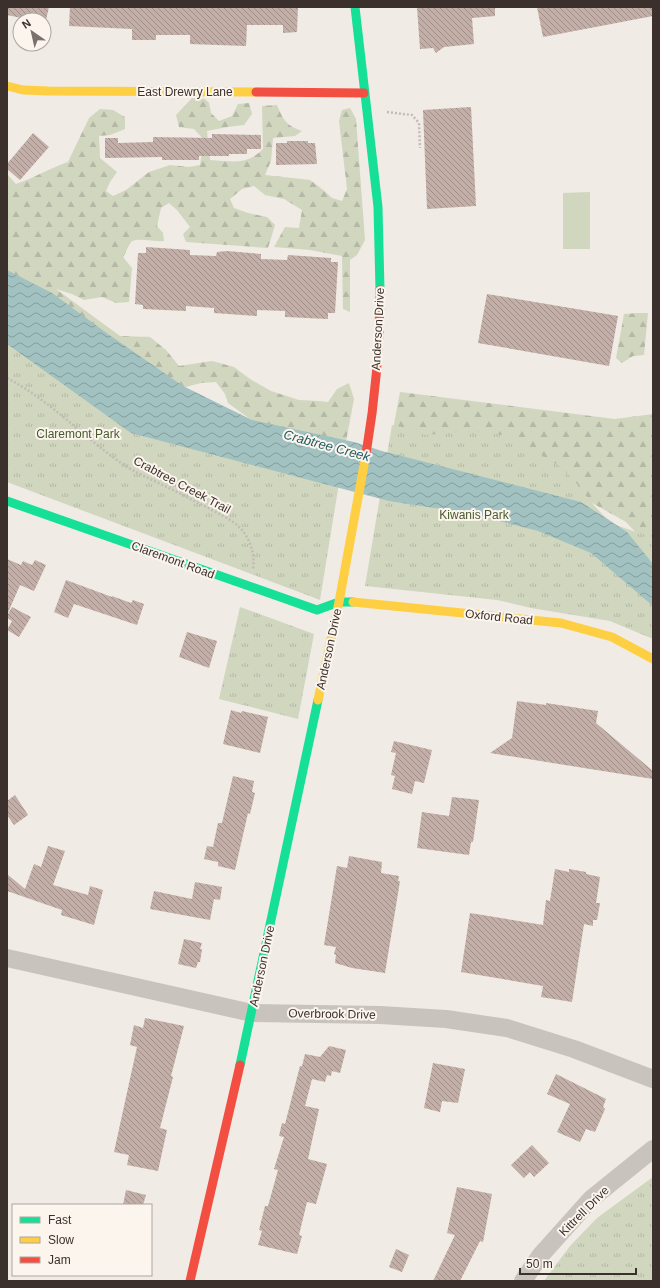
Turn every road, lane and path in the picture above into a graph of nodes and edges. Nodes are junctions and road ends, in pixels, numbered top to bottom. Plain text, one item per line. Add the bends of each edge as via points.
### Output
1 (356, 7) edge
2 (7, 86) edge
3 (364, 93) junction
4 (387, 112) dead end
5 (420, 148) dead end
6 (7, 378) edge
7 (7, 501) edge
8 (248, 586) junction
9 (339, 602) junction
10 (653, 658) edge
11 (7, 958) edge
12 (252, 1013) junction
13 (653, 1079) edge
14 (653, 1149) edge
15 (190, 1281) edge
16 (523, 1281) edge

1 - 3 street, Anderson Drive
2 - 3 street, East Drewry Lane via 23,90 48,91
3 - 9 street, Anderson Drive via 378,207 380,334 369,436
4 - 5 path via 412,115 419,123
6 - 8 path, Crabtree Creek Trail via 34,394 124,465 225,517 239,527 252,548 254,562
7 - 8 street, Claremont Road
8 - 9 street, Claremont Road via 317,610
9 - 10 street, Oxford Road via 561,623 612,637
9 - 12 street, Anderson Drive
11 - 12 street, Overbrook Drive
12 - 13 street, Overbrook Drive via 380,1014 446,1019 508,1028 574,1049
12 - 15 street, Anderson Drive
14 - 16 street, Kittrell Drive via 591,1199 540,1256

